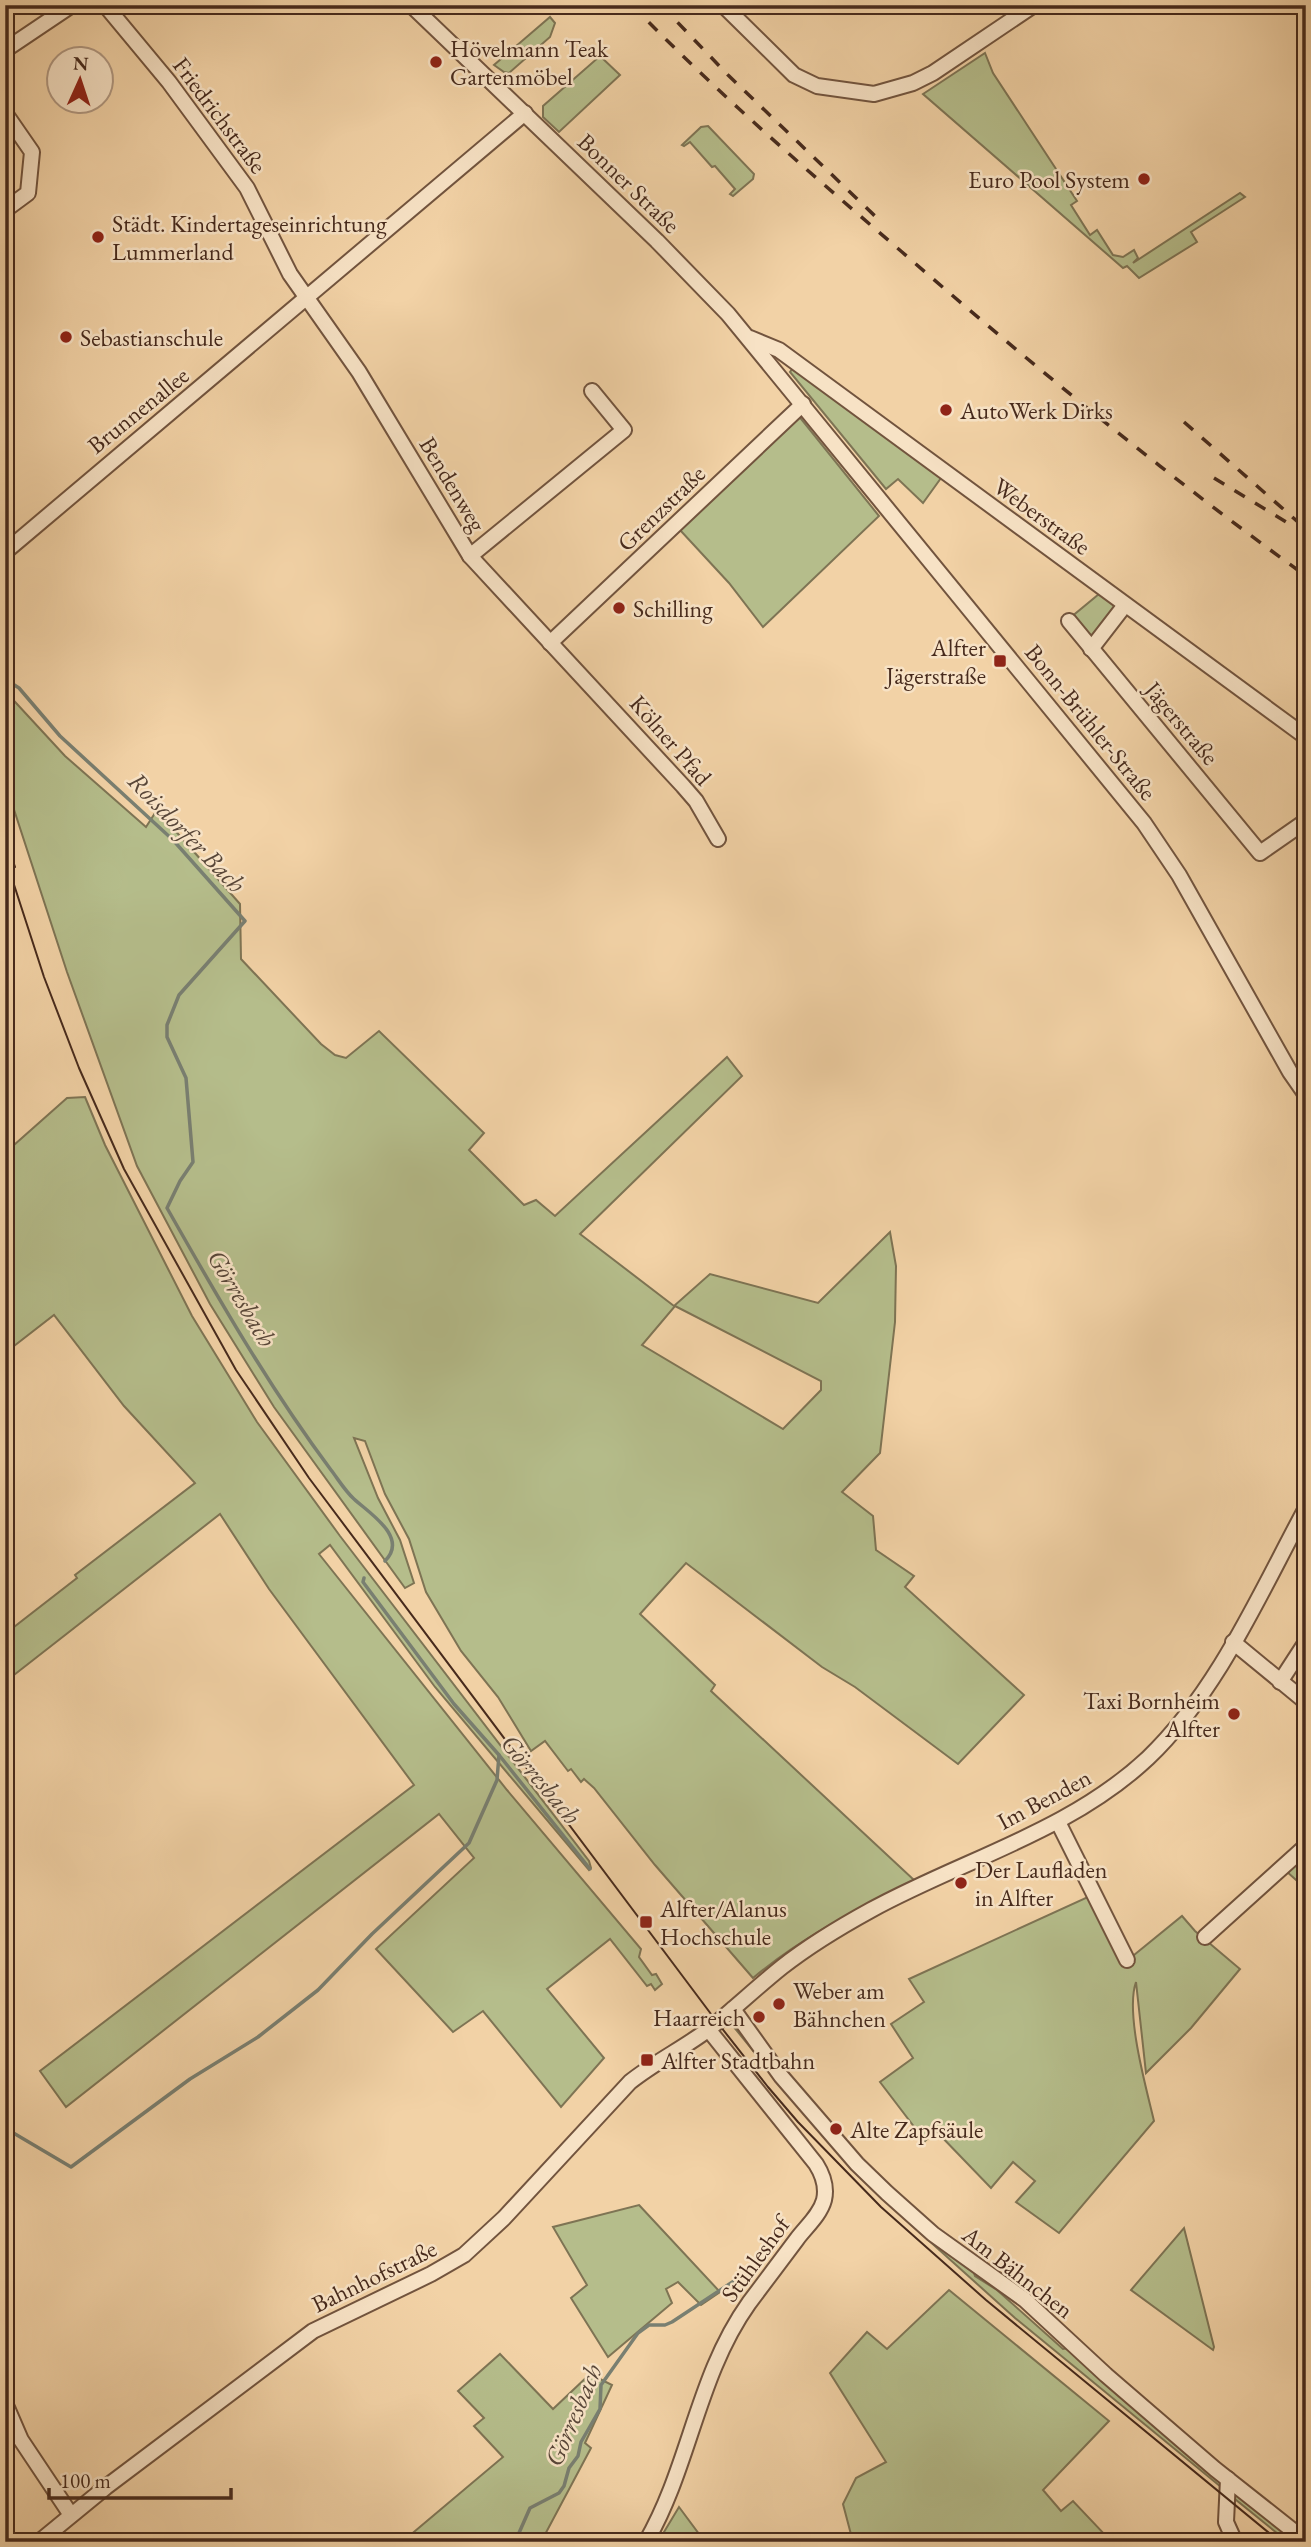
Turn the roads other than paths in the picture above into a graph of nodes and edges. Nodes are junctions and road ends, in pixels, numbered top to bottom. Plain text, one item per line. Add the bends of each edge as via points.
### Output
1 (72, 5) edge
2 (105, 5) edge
3 (411, 5) edge
4 (723, 5) edge
5 (1034, 5) edge
6 (5, 50) edge
7 (525, 113) junction
8 (8, 122) edge
9 (5, 210) edge
10 (307, 298) junction
11 (749, 338) junction
12 (592, 391) dead end
13 (803, 404) junction
14 (5, 552) edge
15 (470, 556) junction
16 (1125, 605) junction
17 (1069, 621) dead end
18 (550, 643) junction
19 (1091, 649) junction
20 (583, 677) joint
21 (1306, 737) edge
22 (1306, 821) edge
23 (718, 839) dead end
24 (1306, 1095) edge
25 (1306, 1508) edge
26 (1233, 1642) junction
27 (1306, 1642) edge
28 (1280, 1682) junction
29 (1306, 1702) edge
30 (1058, 1822) junction
31 (1306, 1846) edge
32 (1205, 1937) dead end
33 (1126, 1961) dead end
34 (733, 2009) junction
35 (708, 2029) junction
36 (5, 2403) edge
37 (1228, 2479) junction
38 (71, 2515) junction
39 (1306, 2541) edge
40 (39, 2542) edge
41 (646, 2542) edge
42 (1236, 2542) edge

1 - 6 street
2 - 10 street, Friedrichstraße via 247,188
3 - 7 street, Bonner Straße
4 - 5 street via 793,75 817,86 874,94 933,73
7 - 10 street, Brunnenallee
7 - 11 street, Bonner Straße
8 - 9 street via 32,152 28,193
10 - 14 street, Brunnenallee
10 - 15 street, Bendenweg via 359,372
11 - 13 street, Bonner Straße
11 - 16 street, Weberstraße via 779,350
12 - 15 street via 624,430
13 - 18 street, Grenzstraße
13 - 24 street, Bonn-Brühler-Straße via 1144,823
15 - 18 street, Bendenweg
16 - 19 street
16 - 21 street, Weberstraße
17 - 19 street, Jägerstraße
18 - 20 street, Bendenweg
19 - 22 street, Jägerstraße via 1260,853
20 - 23 street, Kölner Pfad via 696,801
25 - 26 street, Im Benden
26 - 28 street
26 - 30 street, Im Benden via 1203,1692 1159,1746 1111,1789
27 - 28 street
28 - 29 street
30 - 33 street
30 - 34 street, Im Benden via 832,1932
31 - 32 street
34 - 35 street, Im Benden
34 - 37 street, Am Bähnchen via 781,2076 872,2178 933,2234 1025,2300
35 - 38 street, Bahnhofstraße via 622,2089 464,2255 313,2331
35 - 41 street, Stühleshof via 816,2164 825,2195 817,2213 731,2333 701,2397 669,2497
36 - 38 street via 21,2440
37 - 39 street, Am Bähnchen
37 - 42 street via 1226,2522
38 - 40 street, Bahnhofstraße

